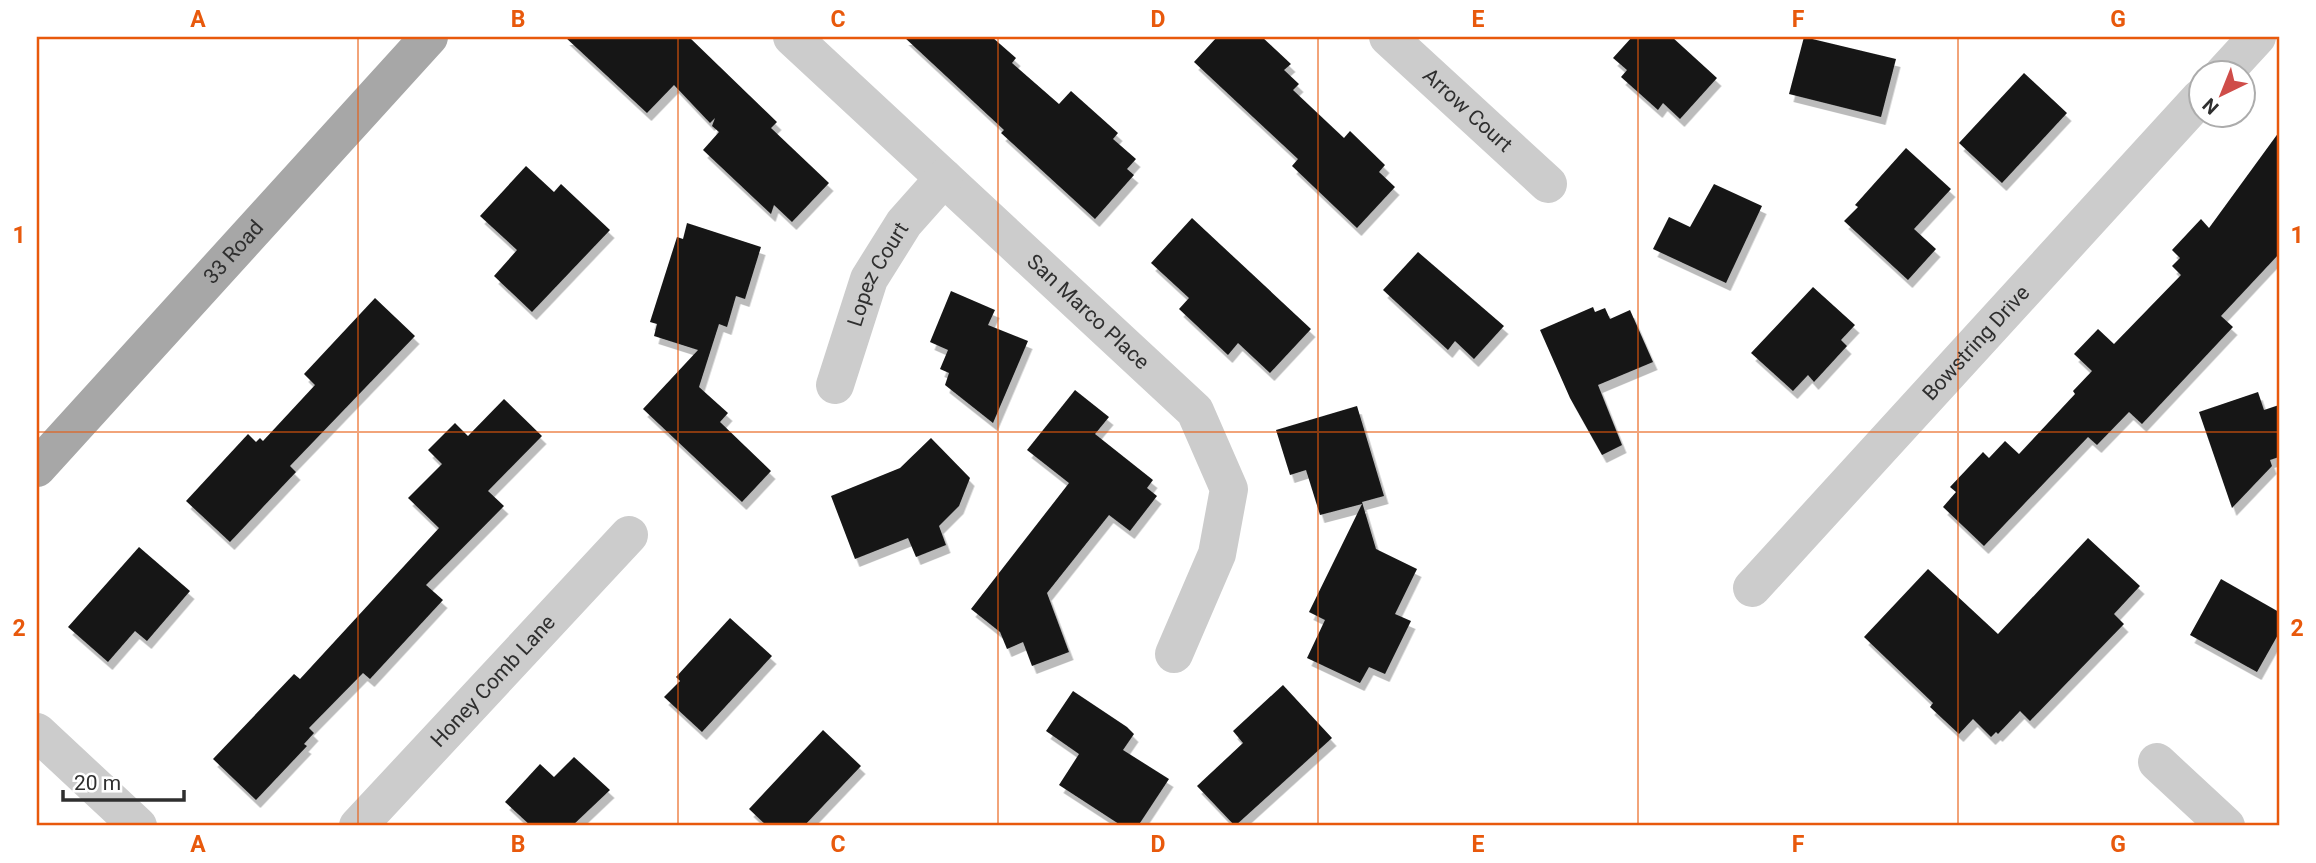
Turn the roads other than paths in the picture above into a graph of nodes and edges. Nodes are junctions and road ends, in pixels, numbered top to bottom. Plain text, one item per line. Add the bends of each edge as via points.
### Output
1 (429, 37) edge
2 (792, 37) edge
3 (1388, 37) edge
4 (2257, 37) edge
5 (2236, 60) edge
6 (2186, 113) edge
7 (944, 178) junction
8 (1548, 184) dead end
9 (835, 385) dead end
10 (37, 468) edge
11 (629, 535) dead end
12 (1752, 588) dead end
13 (1174, 654) dead end
14 (37, 732) edge
15 (2157, 762) dead end
16 (138, 826) edge
17 (358, 826) edge
18 (2226, 826) edge

1 - 10 main road, 33 Road
2 - 7 street, San Marco Place
3 - 8 street, Arrow Court
4 - 5 street
6 - 12 street, Bowstring Drive
7 - 9 street, Lopez Court via 904,223 869,279
7 - 13 street, San Marco Place via 1195,411 1229,489 1217,554
11 - 17 street, Honey Comb Lane
14 - 16 street
15 - 18 street

